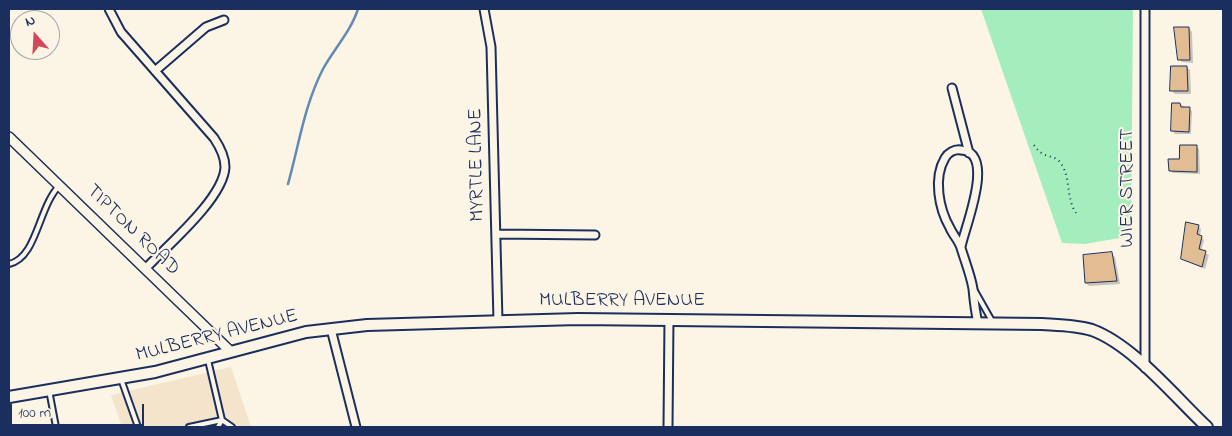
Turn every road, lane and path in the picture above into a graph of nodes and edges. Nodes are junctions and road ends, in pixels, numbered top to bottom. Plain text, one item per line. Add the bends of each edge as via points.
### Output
1 (109, 9) edge
2 (484, 9) edge
3 (1145, 9) edge
4 (224, 20) dead end
5 (155, 71) junction
6 (952, 88) dead end
7 (9, 137) edge
8 (1034, 145) dead end
9 (969, 153) junction
10 (60, 186) junction
11 (1076, 213) dead end
12 (496, 234) junction
13 (595, 235) dead end
14 (961, 247) junction
15 (9, 264) edge
16 (145, 268) junction
17 (973, 289) junction
18 (669, 319) junction
19 (498, 321) junction
20 (978, 323) junction
21 (993, 324) junction
22 (331, 328) junction
23 (230, 351) junction
24 (208, 358) junction
25 (1145, 368) junction
26 (120, 377) junction
27 (49, 390) junction
28 (9, 397) edge
29 (222, 420) junction
30 (56, 427) edge
31 (138, 427) edge
32 (189, 427) edge
33 (218, 427) edge
34 (232, 427) edge
35 (356, 427) edge
36 (668, 427) edge
37 (1207, 427) edge

1 - 5 street via 121,32
2 - 12 street, MYRTLE LANE via 491,47
3 - 25 street, WIER STREET
4 - 5 street via 206,27
5 - 16 street via 214,138 224,156 225,166 220,185 206,205
6 - 9 street
7 - 10 street, TIPTON ROAD
8 - 11 path via 1043,155 1061,164
9 - 14 street via 977,166 978,183
9 - 14 street via 958,150 947,154 940,170 938,187 943,214
10 - 15 lane via 46,203 22,259
10 - 16 street, TIPTON ROAD
12 - 13 street
12 - 19 street, MYRTLE LANE
14 - 17 street
16 - 23 street, TIPTON ROAD
17 - 20 street
17 - 21 lane
18 - 19 main road, MULBERRY AVENUE
18 - 20 main road, MULBERRY AVENUE
18 - 36 street
19 - 22 main road, MULBERRY AVENUE
20 - 21 main road, MULBERRY AVENUE
21 - 25 main road, MULBERRY AVENUE via 1066,325 1091,330 1116,342
22 - 23 main road, MULBERRY AVENUE
22 - 35 street
23 - 24 main road, MULBERRY AVENUE
24 - 26 main road, MULBERRY AVENUE
24 - 29 lane
25 - 37 main road, MULBERRY AVENUE
26 - 27 main road, MULBERRY AVENUE
26 - 31 lane
27 - 28 main road, MULBERRY AVENUE
27 - 30 lane
29 - 32 lane
29 - 33 lane
29 - 34 lane

